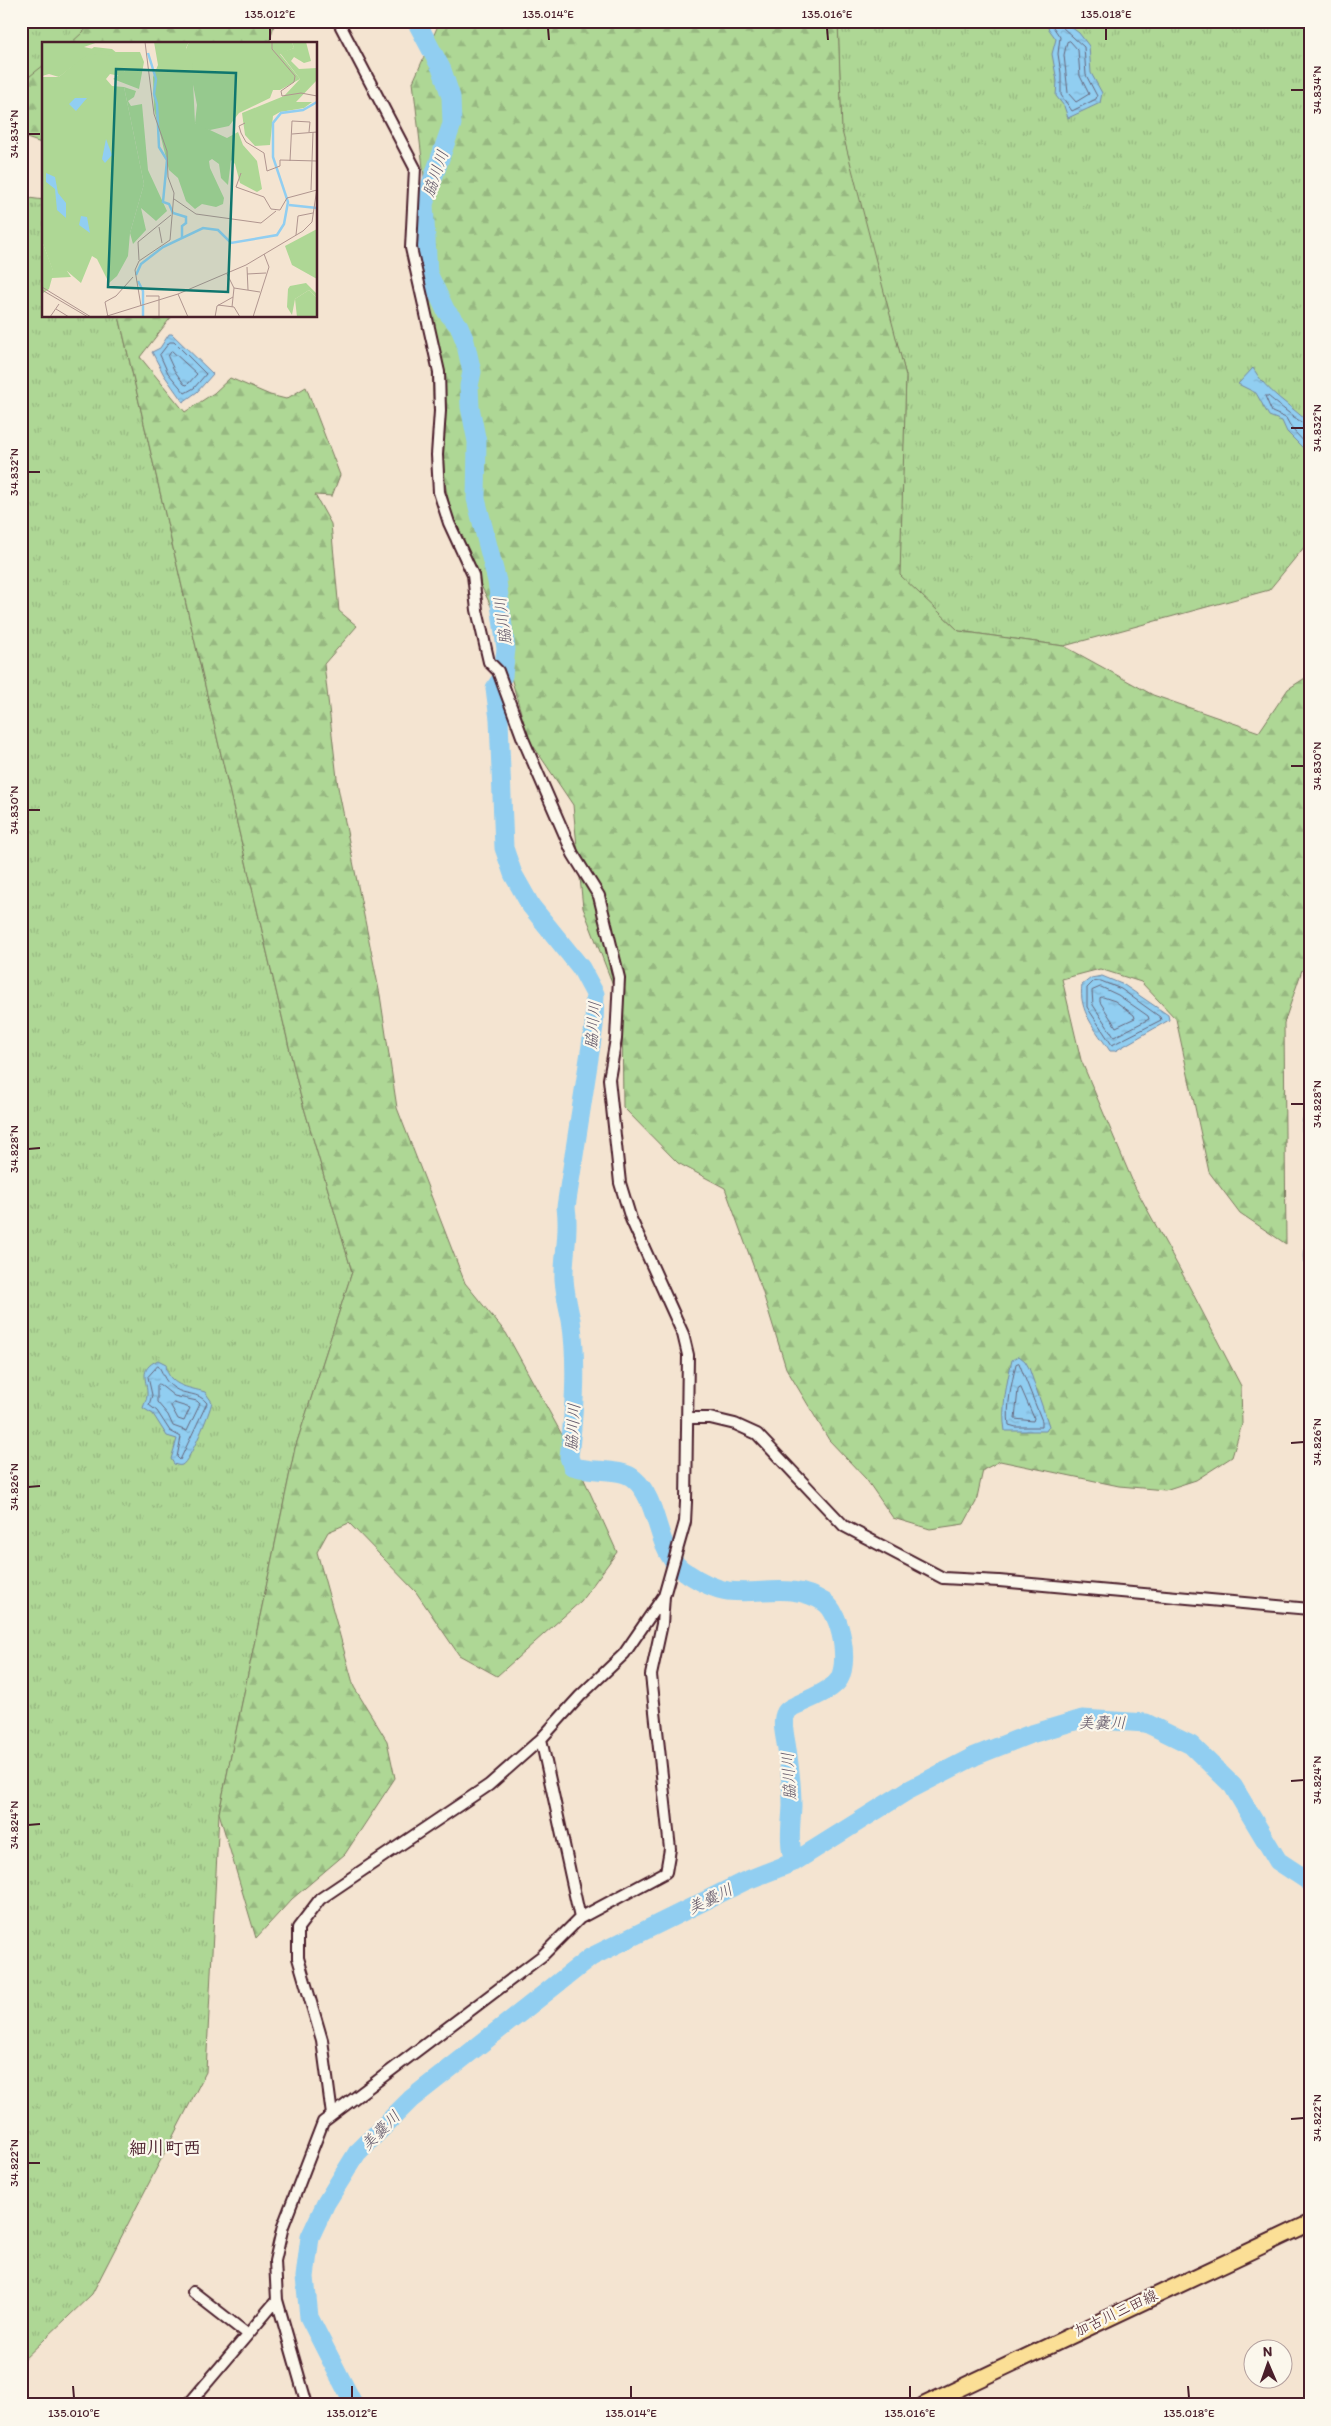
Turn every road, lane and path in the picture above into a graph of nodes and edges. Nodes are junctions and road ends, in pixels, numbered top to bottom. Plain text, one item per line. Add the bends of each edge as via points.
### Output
1 (338, 21) edge
2 (687, 1418) junction
3 (664, 1596) junction
4 (1310, 1609) edge
5 (541, 1739) junction
6 (580, 1918) junction
7 (332, 2114) junction
8 (1307, 2229) edge
9 (193, 2292) dead end
10 (277, 2300) junction
11 (247, 2334) junction
12 (188, 2405) edge
13 (307, 2405) edge
14 (924, 2405) edge

1 - 2 street via 415,168 411,248 439,372 439,492 473,575 489,662 498,671 523,739 573,854 600,896 619,978 616,1039 609,1079 620,1183 631,1219 683,1334 688,1355
2 - 3 street via 686,1502 682,1534
2 - 4 street via 710,1418 757,1434 844,1526 943,1578
3 - 5 street via 624,1654
3 - 6 street via 662,1624 651,1675 670,1849 666,1872
5 - 6 street
5 - 7 street via 489,1785 320,1899 298,1928 298,1958 322,2040
6 - 7 street via 542,1956
7 - 10 street via 323,2122 283,2226 275,2261
8 - 14 main road, 加古川三田線
9 - 11 street
10 - 11 street
10 - 13 street
11 - 12 street

